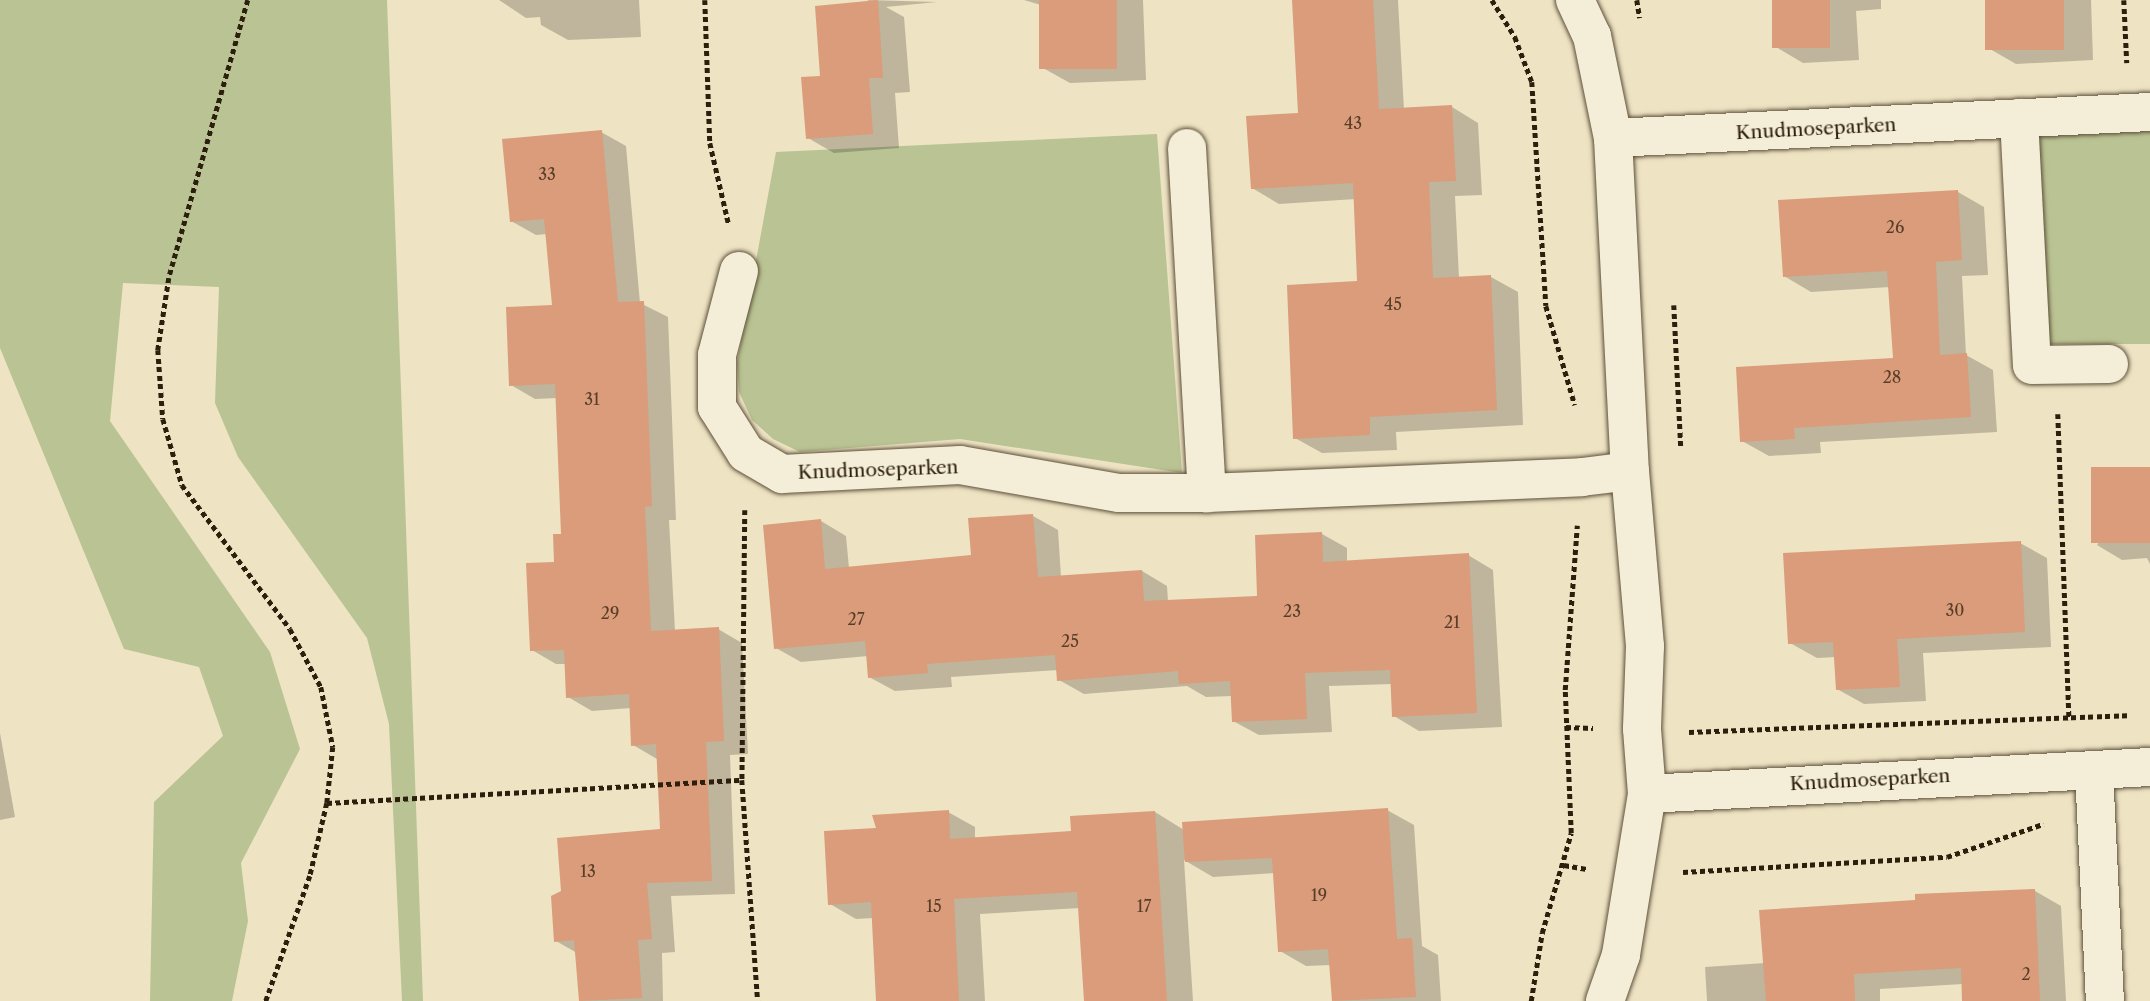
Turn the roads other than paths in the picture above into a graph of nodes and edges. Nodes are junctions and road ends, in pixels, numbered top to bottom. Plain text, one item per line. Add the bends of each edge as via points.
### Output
1 (1575, 0) edge
2 (2139, 113) edge
3 (2019, 118) junction
4 (1613, 138) junction
5 (1187, 148) dead end
6 (739, 271) road end
7 (2109, 364) dead end
8 (1630, 471) junction
9 (1208, 493) junction
10 (2150, 767) edge
11 (2084, 770) junction
12 (1647, 794) junction
13 (1605, 1001) edge
14 (2105, 1001) edge

1 - 4 street via 1592,36
2 - 3 street, Knudmoseparken
3 - 4 street, Knudmoseparken
3 - 7 street via 2032,365
4 - 8 street
5 - 9 street
6 - 9 street, Knudmoseparken via 717,355 717,407 746,453 782,474 960,465 1119,494
8 - 9 street, Knudmoseparken via 1581,478
8 - 12 street via 1645,646 1642,729
10 - 11 street, Knudmoseparken
11 - 12 street, Knudmoseparken
11 - 14 street via 2096,820
12 - 13 street via 1621,955

